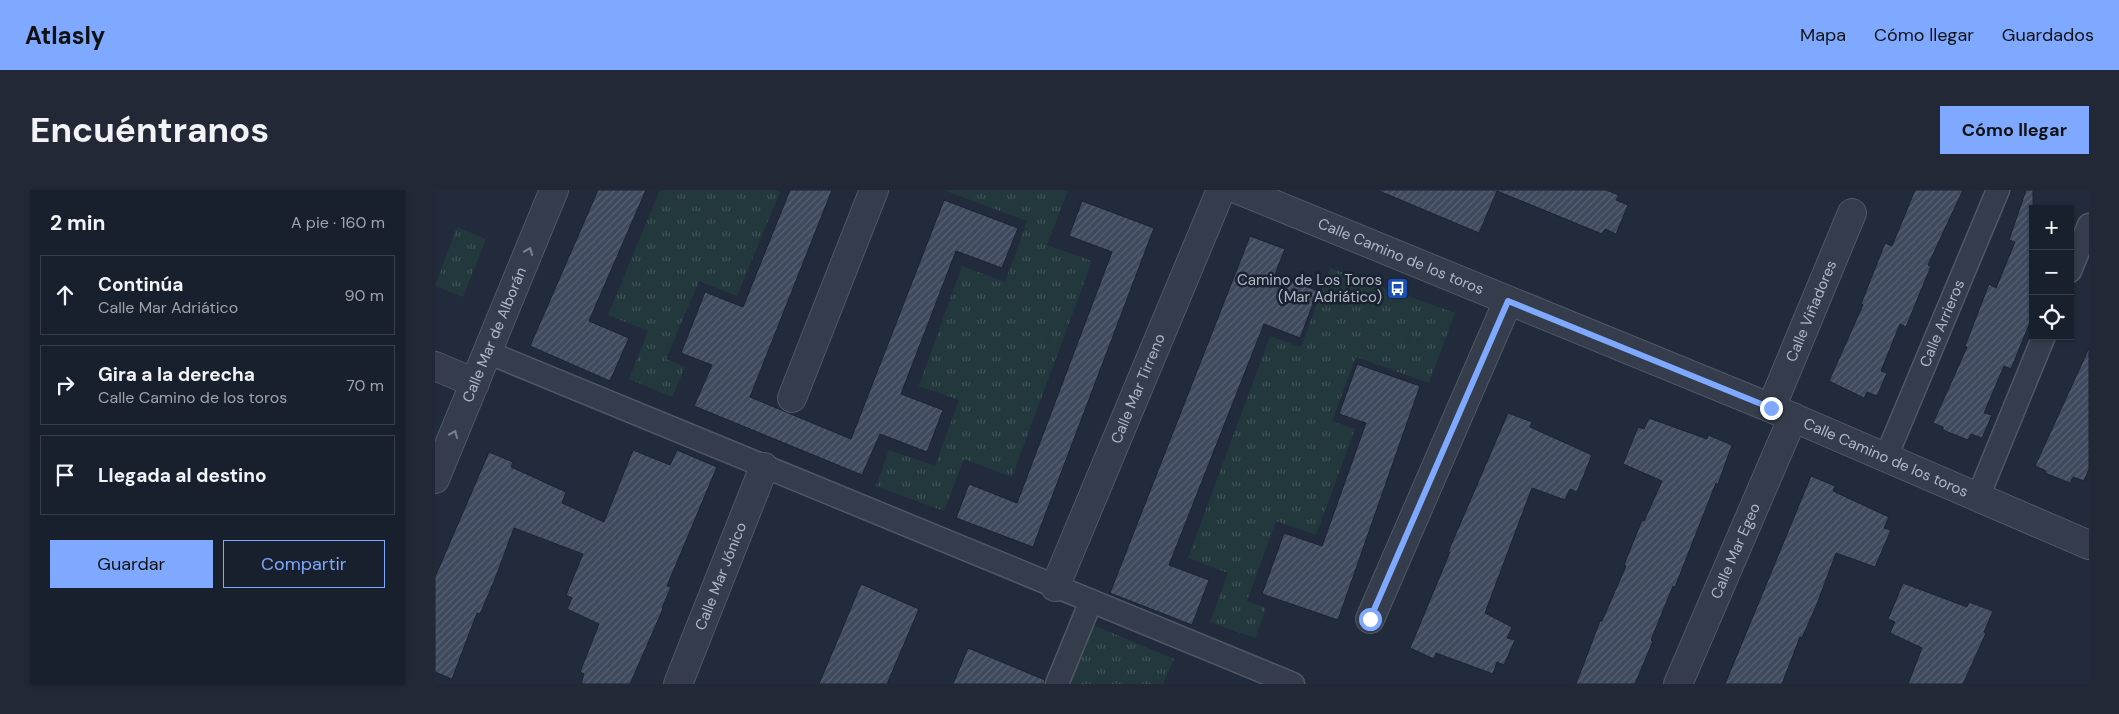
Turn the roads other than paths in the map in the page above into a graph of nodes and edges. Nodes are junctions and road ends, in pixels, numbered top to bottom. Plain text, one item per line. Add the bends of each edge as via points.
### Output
1 (554, 190) edge
2 (874, 190) edge
3 (1221, 190) edge
4 (1239, 190) edge
5 (1998, 190) edge
6 (1852, 213) dead end
7 (2089, 225) edge
8 (2074, 261) edge
9 (1508, 301) junction
10 (2042, 340) edge
11 (487, 352) junction
12 (435, 366) edge
13 (475, 383) junction
14 (792, 398) dead end
15 (1782, 413) junction
16 (1886, 457) junction
17 (764, 467) junction
18 (435, 479) edge
19 (1978, 497) junction
20 (2089, 545) edge
21 (1055, 587) junction
22 (1091, 601) junction
23 (1370, 619) dead end
24 (678, 684) edge
25 (1057, 684) edge
26 (1293, 684) edge
27 (1678, 684) edge

11 -> 1 street, Calle Mar de Alborán
2 - 14 street
3 - 21 street, Calle Mar Tirreno
4 - 9 street, Calle Camino de los toros
5 - 16 street, Calle Arrieros
6 - 15 street, Calle Viñadores
7 - 8 street
9 - 15 street, Calle Camino de los toros
9 - 23 street
10 - 19 street
11 - 13 street, Calle Mar de Alborán
11 - 17 street
12 - 13 street
18 -> 13 street, Calle Mar de Alborán
15 - 16 street, Calle Camino de los toros
15 - 27 street, Calle Mar Egeo
16 - 19 street, Calle Camino de los toros
17 - 21 street
17 - 24 street, Calle Mar Jónico
19 - 20 street, Calle Camino de los toros
21 - 22 street
22 - 25 street
22 - 26 street

